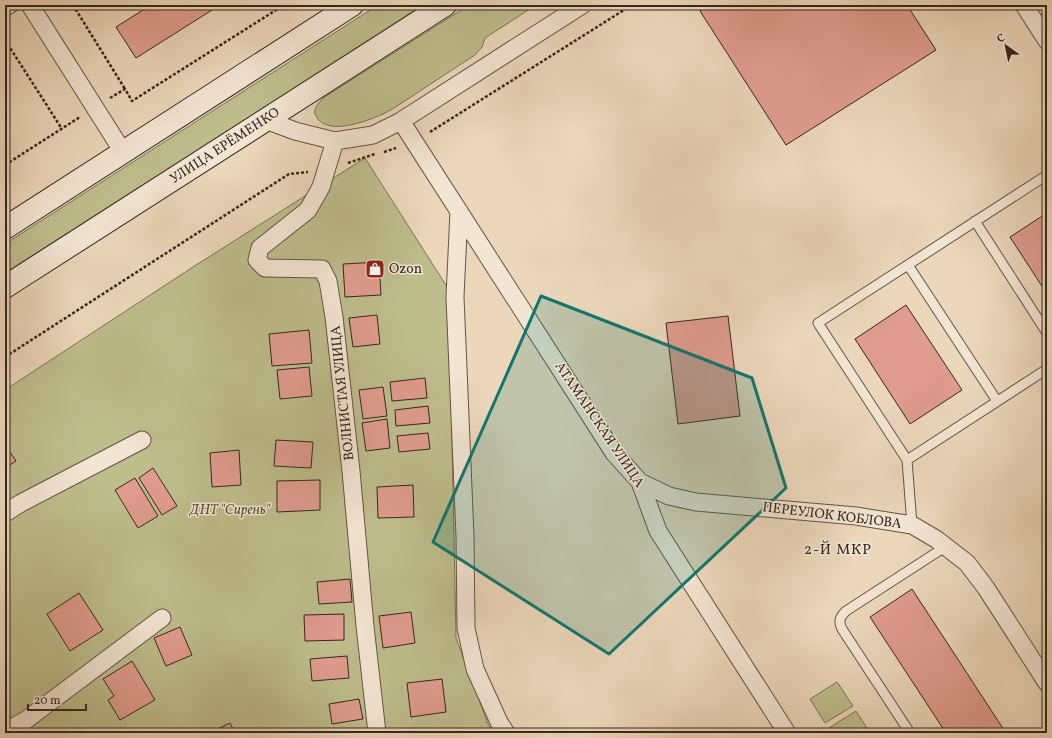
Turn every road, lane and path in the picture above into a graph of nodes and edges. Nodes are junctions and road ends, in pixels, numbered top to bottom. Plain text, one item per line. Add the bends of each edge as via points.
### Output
1 (16, 5) edge
2 (30, 5) edge
3 (73, 5) edge
4 (284, 5) edge
5 (352, 5) edge
6 (445, 5) edge
7 (582, 5) edge
8 (632, 5) edge
9 (1024, 5) edge
10 (5, 12) edge
11 (5, 40) edge
12 (1047, 41) edge
13 (125, 89) junction
14 (95, 107) junction
15 (266, 120) junction
16 (401, 121) junction
17 (62, 129) junction
18 (335, 141) junction
19 (414, 142) junction
20 (123, 152) junction
21 (5, 165) edge
22 (326, 170) junction
23 (1047, 174) edge
24 (459, 210) junction
25 (975, 221) junction
26 (5, 228) edge
27 (908, 265) junction
28 (5, 287) edge
29 (1047, 333) edge
30 (5, 357) edge
31 (1047, 369) edge
32 (997, 401) junction
33 (142, 440) dead end
34 (907, 460) junction
35 (640, 482) junction
36 (5, 513) edge
37 (912, 526) junction
38 (945, 547) junction
39 (162, 618) dead end
40 (1047, 683) edge
41 (5, 732) edge
42 (377, 733) edge
43 (506, 733) edge
44 (787, 733) edge
45 (910, 733) edge

1 - 10 lane
2 - 14 street
3 - 13 path
4 - 13 path via 132,101
5 - 20 street
6 - 15 street, УЛИЦА ЕРЁМЕНКО
7 - 16 street
8 - 19 path
9 - 12 street
11 - 17 path
13 - 14 path
14 - 17 path
14 - 20 street
15 - 18 street via 295,131
15 - 28 street, УЛИЦА ЕРЁМЕНКО
16 - 18 street via 373,135
16 - 19 street, АТАМАНСКАЯ УЛИЦА
17 - 21 path
18 - 22 street, ВОЛНИСТАЯ УЛИЦА
19 - 22 path
19 - 24 street, АТАМАНСКАЯ УЛИЦА
20 - 26 street
22 - 30 path via 289,174
22 - 42 street, ВОЛНИСТАЯ УЛИЦА via 321,187 308,210 260,248 257,260 265,268 322,269 328,281 351,463
23 - 25 lane
24 - 35 street, АТАМАНСКАЯ УЛИЦА via 614,453
24 - 43 street via 455,297 465,536 466,628 475,668
25 - 27 lane
25 - 29 lane
27 - 32 lane
27 - 34 lane via 818,323
31 - 32 lane
32 - 34 lane
33 - 36 street
34 - 37 lane
35 - 37 street, ПЕРЕУЛОК КОБЛОВА via 669,496 696,502 856,516
35 - 44 street, АТАМАНСКАЯ УЛИЦА via 658,531
37 - 38 street, ПЕРЕУЛОК КОБЛОВА
38 - 40 street, ПЕРЕУЛОК КОБЛОВА via 967,563 986,588
38 - 45 lane via 840,617 842,629
39 - 41 street via 26,720

